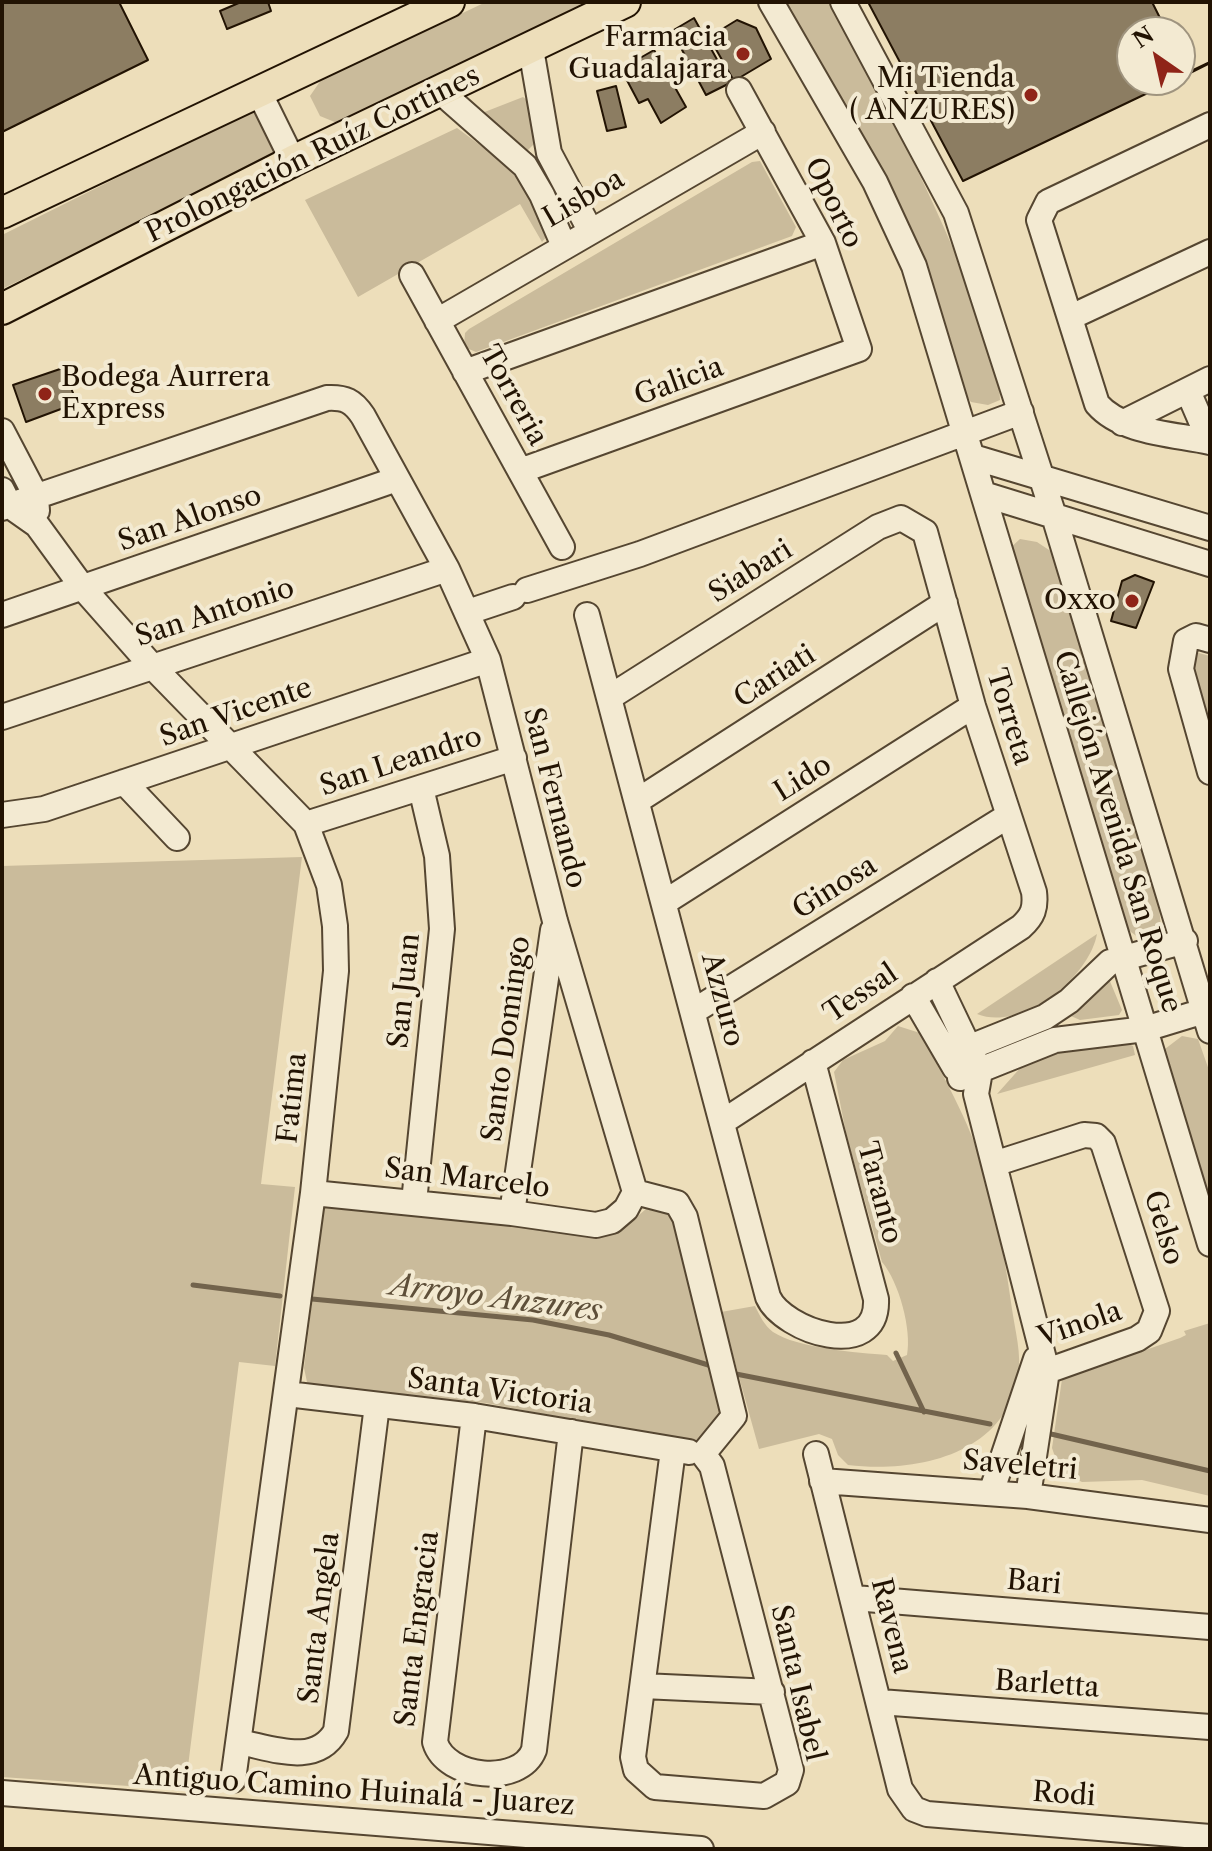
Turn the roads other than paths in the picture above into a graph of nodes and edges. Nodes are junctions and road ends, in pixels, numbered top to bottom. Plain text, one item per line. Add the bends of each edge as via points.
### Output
1 (449, 2) edge
2 (625, 2) edge
3 (771, 2) edge
4 (843, 2) edge
5 (782, 13) edge
6 (531, 49) junction
7 (739, 90) dead end
8 (259, 92) junction
9 (442, 93) junction
10 (1210, 125) edge
11 (763, 132) junction
12 (549, 153) junction
13 (293, 161) junction
14 (525, 166) junction
15 (2, 213) edge
16 (590, 230) junction
17 (823, 243) junction
18 (564, 246) junction
19 (1210, 252) edge
20 (412, 275) dead end
21 (2, 309) edge
22 (1071, 317) junction
23 (437, 321) junction
24 (868, 352) joint
25 (465, 372) junction
26 (1210, 379) edge
27 (1188, 391) junction
28 (1021, 412) junction
29 (1122, 423) junction
30 (2, 432) edge
31 (966, 433) junction
32 (1210, 442) edge
33 (973, 457) junction
34 (520, 471) junction
35 (1041, 476) junction
36 (397, 479) junction
37 (983, 494) junction
38 (36, 496) junction
39 (5, 502) edge
40 (1054, 516) junction
41 (37, 525) junction
42 (1210, 528) edge
43 (925, 532) joint
44 (562, 547) dead end
45 (1210, 564) edge
46 (447, 569) junction
47 (83, 588) junction
48 (945, 603) junction
49 (468, 612) junction
50 (2, 615) edge
51 (587, 615) dead end
52 (1198, 640) edge
53 (488, 660) junction
54 (151, 665) junction
55 (610, 697) junction
56 (973, 706) junction
57 (2, 717) edge
58 (232, 745) junction
59 (514, 758) junction
60 (1210, 772) edge
61 (124, 782) junction
62 (421, 788) junction
63 (637, 801) junction
64 (2, 815) edge
65 (1008, 816) junction
66 (306, 824) junction
67 (177, 838) dead end
68 (665, 902) junction
69 (1032, 917) joint
70 (555, 921) junction
71 (1185, 941) junction
72 (1125, 957) junction
73 (937, 981) junction
74 (913, 996) junction
75 (694, 1011) junction
76 (1045, 1017) junction
77 (1207, 1021) edge
78 (1145, 1029) junction
79 (1055, 1040) junction
80 (959, 1051) junction
81 (813, 1062) junction
82 (972, 1081) junction
83 (724, 1121) junction
84 (997, 1163) junction
85 (635, 1192) junction
86 (313, 1193) junction
87 (414, 1202) junction
88 (512, 1213) junction
89 (1210, 1244) edge
90 (1149, 1331) joint
91 (861, 1334) joint
92 (1039, 1364) junction
93 (287, 1394) junction
94 (377, 1405) junction
95 (474, 1416) junction
96 (571, 1432) junction
97 (673, 1450) junction
98 (703, 1454) junction
99 (816, 1454) dead end
100 (822, 1481) junction
101 (991, 1493) junction
102 (1028, 1496) junction
103 (1210, 1520) edge
104 (854, 1598) junction
105 (1210, 1627) edge
106 (643, 1686) junction
107 (772, 1692) junction
108 (880, 1702) junction
109 (1210, 1727) edge
110 (239, 1742) junction
111 (233, 1780) dead end
112 (2, 1793) edge
113 (914, 1809) joint
114 (1210, 1837) edge
115 (701, 1849) edge

1 - 8 main road
2 - 6 main road, Prolongación Ruíz Cortines
3 - 5 street, Callejón Avenida San Roque
4 - 28 street, Callejón Avenida San Roque via 956,213
5 - 31 street, Callejón Avenida San Roque via 875,182 914,266
6 - 9 main road, Prolongación Ruíz Cortines
6 - 12 street
7 - 11 street, Oporto
8 - 13 street
8 - 15 main road
9 - 13 main road, Prolongación Ruíz Cortines
9 - 14 street
10 - 22 street via 1048,202 1040,213 1042,234
11 - 16 street, Lisboa
11 - 17 street, Oporto
12 - 14 street
12 - 16 street
13 - 21 main road, Prolongación Ruíz Cortines
14 - 18 street
16 - 18 street, Lisboa
17 - 24 street, Oporto
17 - 25 street
18 - 23 street, Lisboa
19 - 22 street
20 - 23 street, Torreria
22 - 29 street via 1097,404
23 - 25 street, Torreria
24 - 34 street, Galicia
25 - 34 street, Torreria
26 - 27 street
27 - 29 street
27 - 32 street
28 - 31 street
28 - 35 street, Callejón Avenida San Roque
29 - 32 street
30 - 38 street
31 - 33 street, Callejón Avenida San Roque
31 - 49 street
33 - 35 street
33 - 37 street, Callejón Avenida San Roque
34 - 44 street, Torreria
35 - 40 street, Callejón Avenida San Roque
35 - 42 street
36 - 38 street, San Fernando via 355,404 327,398
36 - 46 street, San Fernando
36 - 47 street, San Alonso
37 - 40 street
37 - 72 street, Callejón Avenida San Roque
38 - 39 street
38 - 41 street
39 - 41 street, Fatima
40 - 45 street
40 - 71 street, Callejón Avenida San Roque
41 - 47 street, Fatima
43 - 48 street, Torreta
43 - 55 street, Siabari via 901,518 890,521
46 - 49 street, San Fernando
46 - 54 street, San Antonio
47 - 50 street, San Alonso
47 - 54 street, Fatima
48 - 56 street, Torreta
48 - 63 street, Cariati
49 - 53 street, San Fernando
51 - 55 street, Azzuro
52 - 60 street via 1181,669
53 - 58 street, San Vicente
53 - 59 street, San Fernando
54 - 57 street, San Antonio
54 - 58 street, Fatima
55 - 63 street, Azzuro
56 - 65 street, Torreta
56 - 68 street, Lido
58 - 61 street, San Vicente
58 - 66 street, Fatima
59 - 62 street, San Leandro
59 - 70 street, San Fernando
61 - 64 street, San Vicente via 44,809
61 - 67 street
62 - 66 street, San Leandro
62 - 87 street, San Juan via 437,856 442,929
63 - 68 street, Azzuro
65 - 69 street, Torreta via 1034,892
65 - 75 street, Ginosa
66 - 86 street, Fatima via 329,885 336,971
68 - 75 street, Azzuro
69 - 73 street, Tessal
70 - 85 street, San Fernando
70 - 88 street, Santo Domingo
71 - 72 street
71 - 77 street, Callejón Avenida San Roque
72 - 76 street via 1110,962
72 - 78 street, Callejón Avenida San Roque
73 - 74 street, Tessal
73 - 80 street
74 - 80 street
74 - 81 street, Tessal
75 - 83 street, Azzuro
76 - 79 street
76 - 80 street
77 - 78 street
78 - 79 street
78 - 89 street, Callejón Avenida San Roque
79 - 82 street
80 - 82 street
81 - 83 street, Tessal
81 - 91 street, Taranto via 876,1299 872,1325
82 - 84 street
83 - 91 street, Azzuro via 773,1308 791,1322 848,1337
84 - 90 street, Gelso via 1084,1135 1103,1143 1157,1311
84 - 92 street
85 - 88 street, San Marcelo via 612,1221 596,1225
85 - 98 street via 677,1203 685,1217 734,1416
86 - 87 street, San Marcelo
86 - 93 street, Fatima
87 - 88 street, San Marcelo
90 - 92 street, Vinola
92 - 101 street
92 - 102 street
93 - 94 street, Santa Victoria
93 - 110 street, Fatima
94 - 95 street, Santa Victoria
94 - 110 street, Santa Angela via 336,1731 319,1751 306,1753
95 - 96 street, Santa Victoria
95 - 96 street, Santa Engracia via 435,1742 438,1754 457,1769 512,1773 530,1760 534,1750
96 - 97 street, Santa Victoria
97 - 98 street, Santa Victoria
97 - 106 street, Santa Isabel
98 - 107 street, Santa Isabel via 712,1466
99 - 100 street, Ravena
100 - 101 street, Saveletri
100 - 104 street, Ravena
101 - 102 street, Saveletri
102 - 103 street, Saveletri
104 - 105 street, Bari
104 - 108 street, Ravena
106 - 107 street
106 - 107 street, Santa Isabel via 633,1757 643,1780 655,1787 764,1796 787,1783 791,1770
108 - 109 street, Barletta
108 - 113 street, Ravena via 900,1789
110 - 111 street, Fatima
112 - 115 street, Antiguo Camino Huinalá - Juarez
113 - 114 street, Rodi

